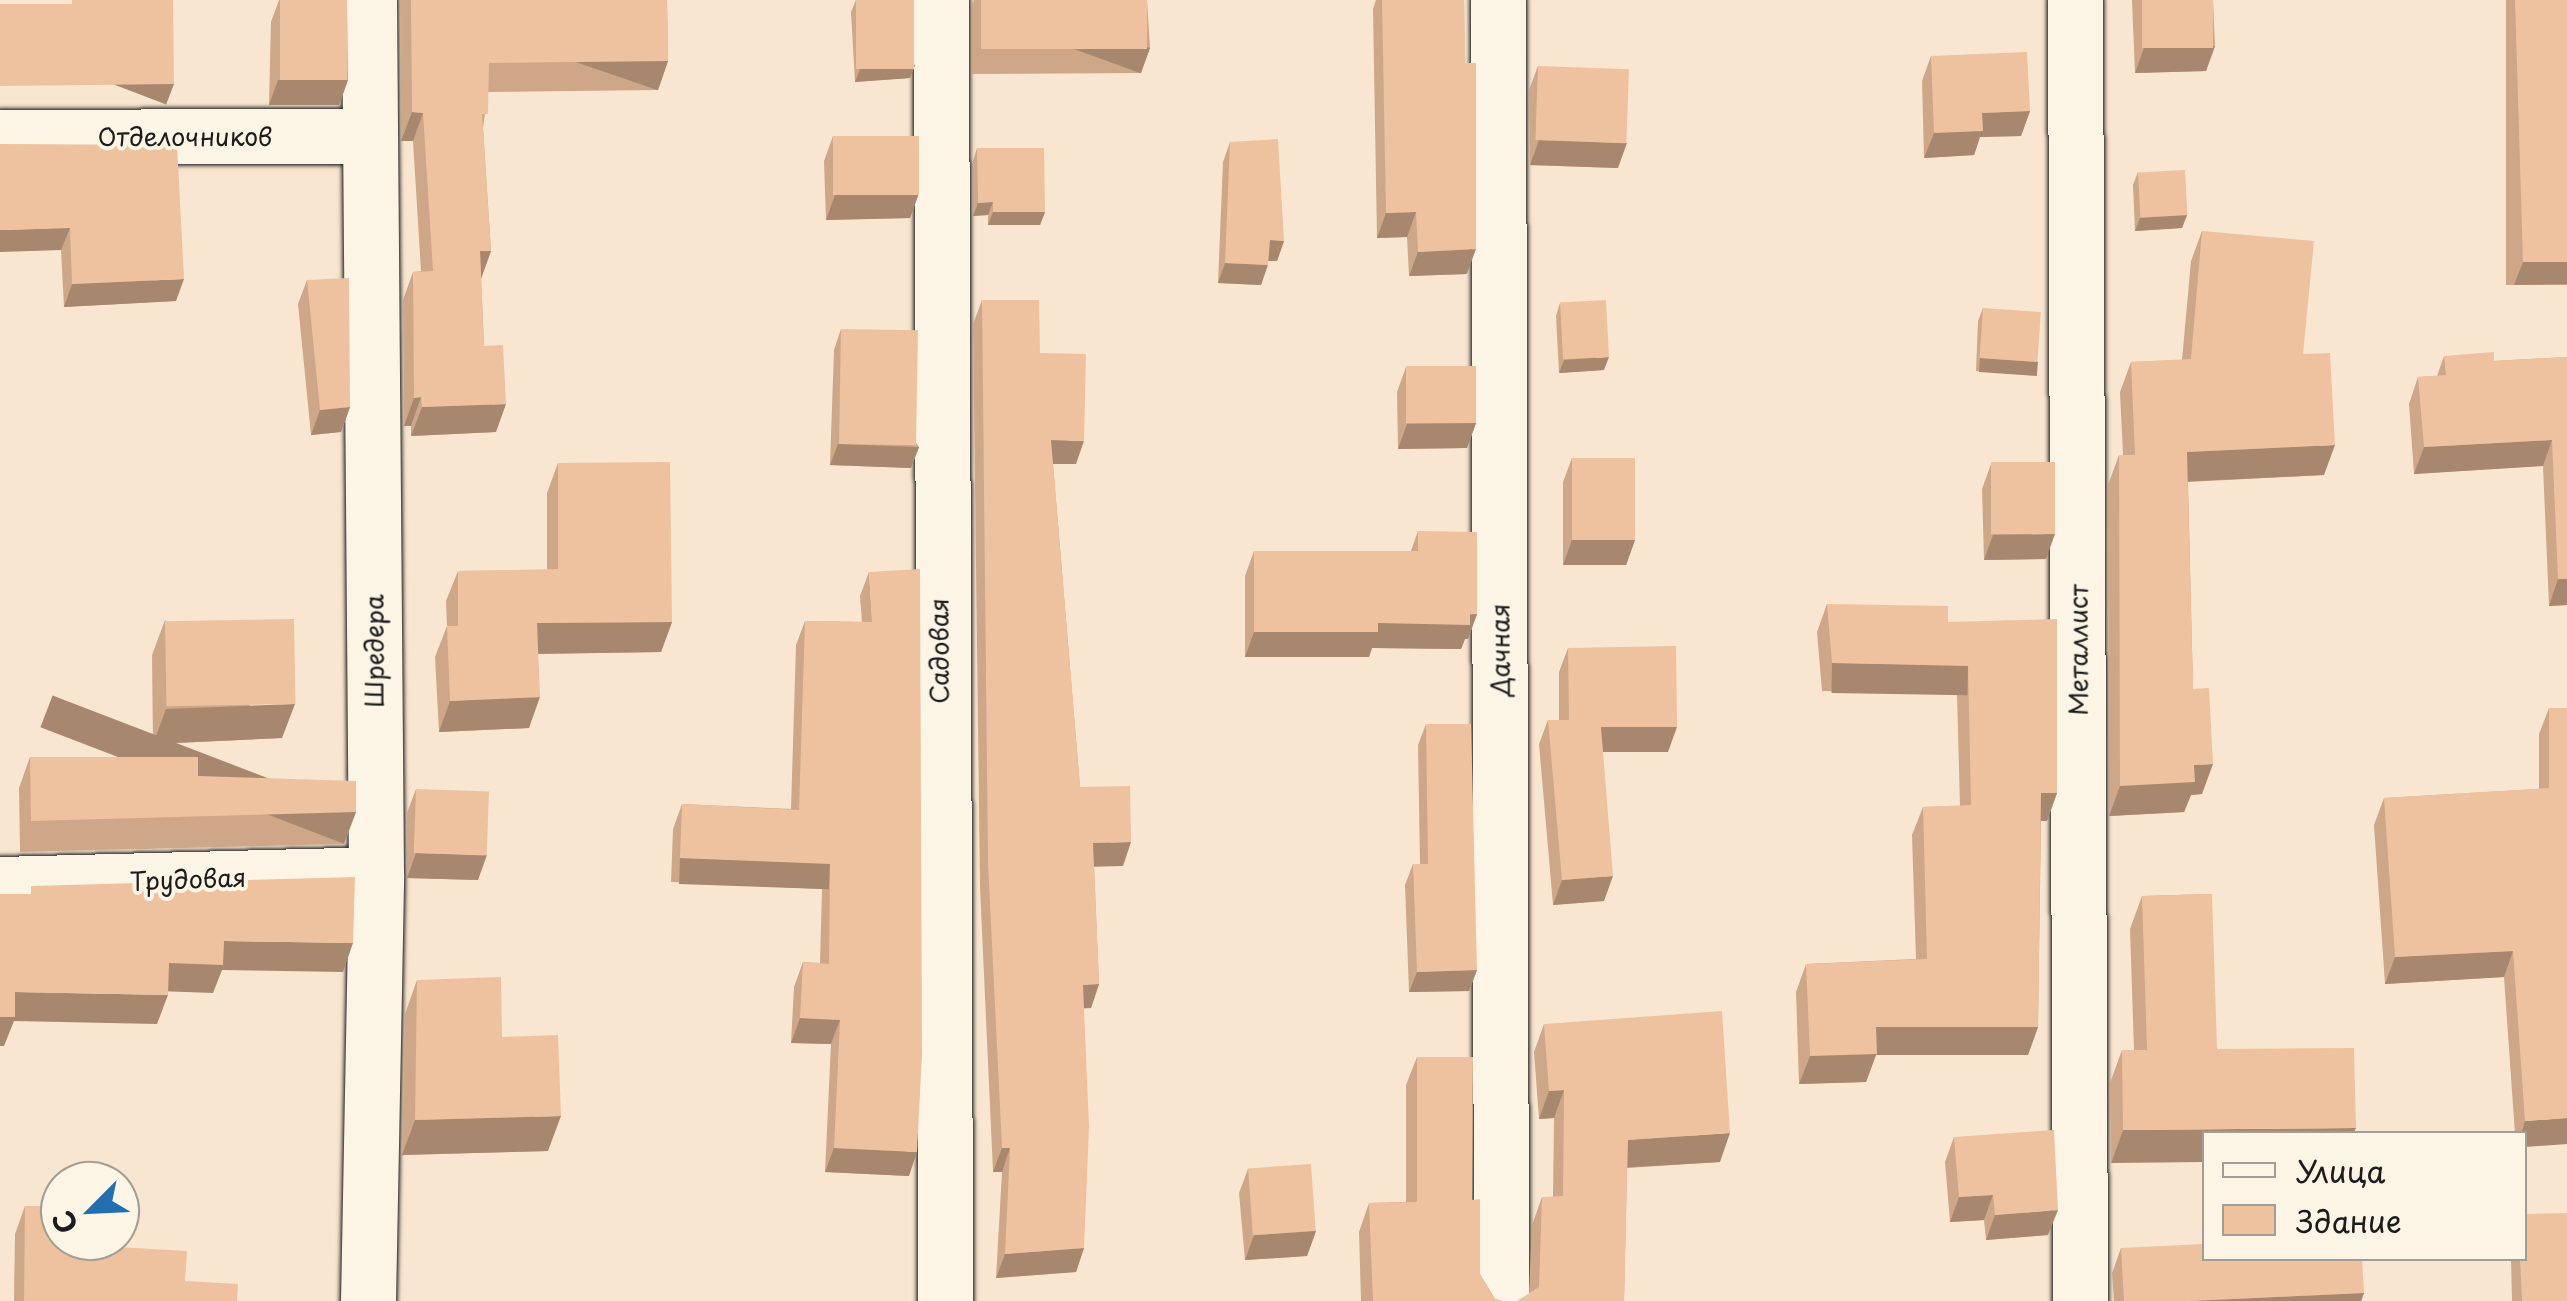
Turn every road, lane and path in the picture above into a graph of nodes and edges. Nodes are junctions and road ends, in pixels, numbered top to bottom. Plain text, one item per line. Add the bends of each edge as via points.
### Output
1 (369, 0) edge
2 (942, 0) edge
3 (1498, 0) edge
4 (2075, 0) edge
5 (370, 136) junction
6 (0, 137) edge
7 (376, 874) junction
8 (0, 884) edge
9 (368, 1301) edge
10 (945, 1301) edge
11 (1501, 1301) edge
12 (2080, 1301) edge

1 - 5 street, Шредера
2 - 10 street, Садовая
3 - 11 street, Дачная
4 - 12 street, Металлист
5 - 6 street, Отделочников
5 - 7 street, Шредера
7 - 8 street, Трудовая
7 - 9 street, Шредера

